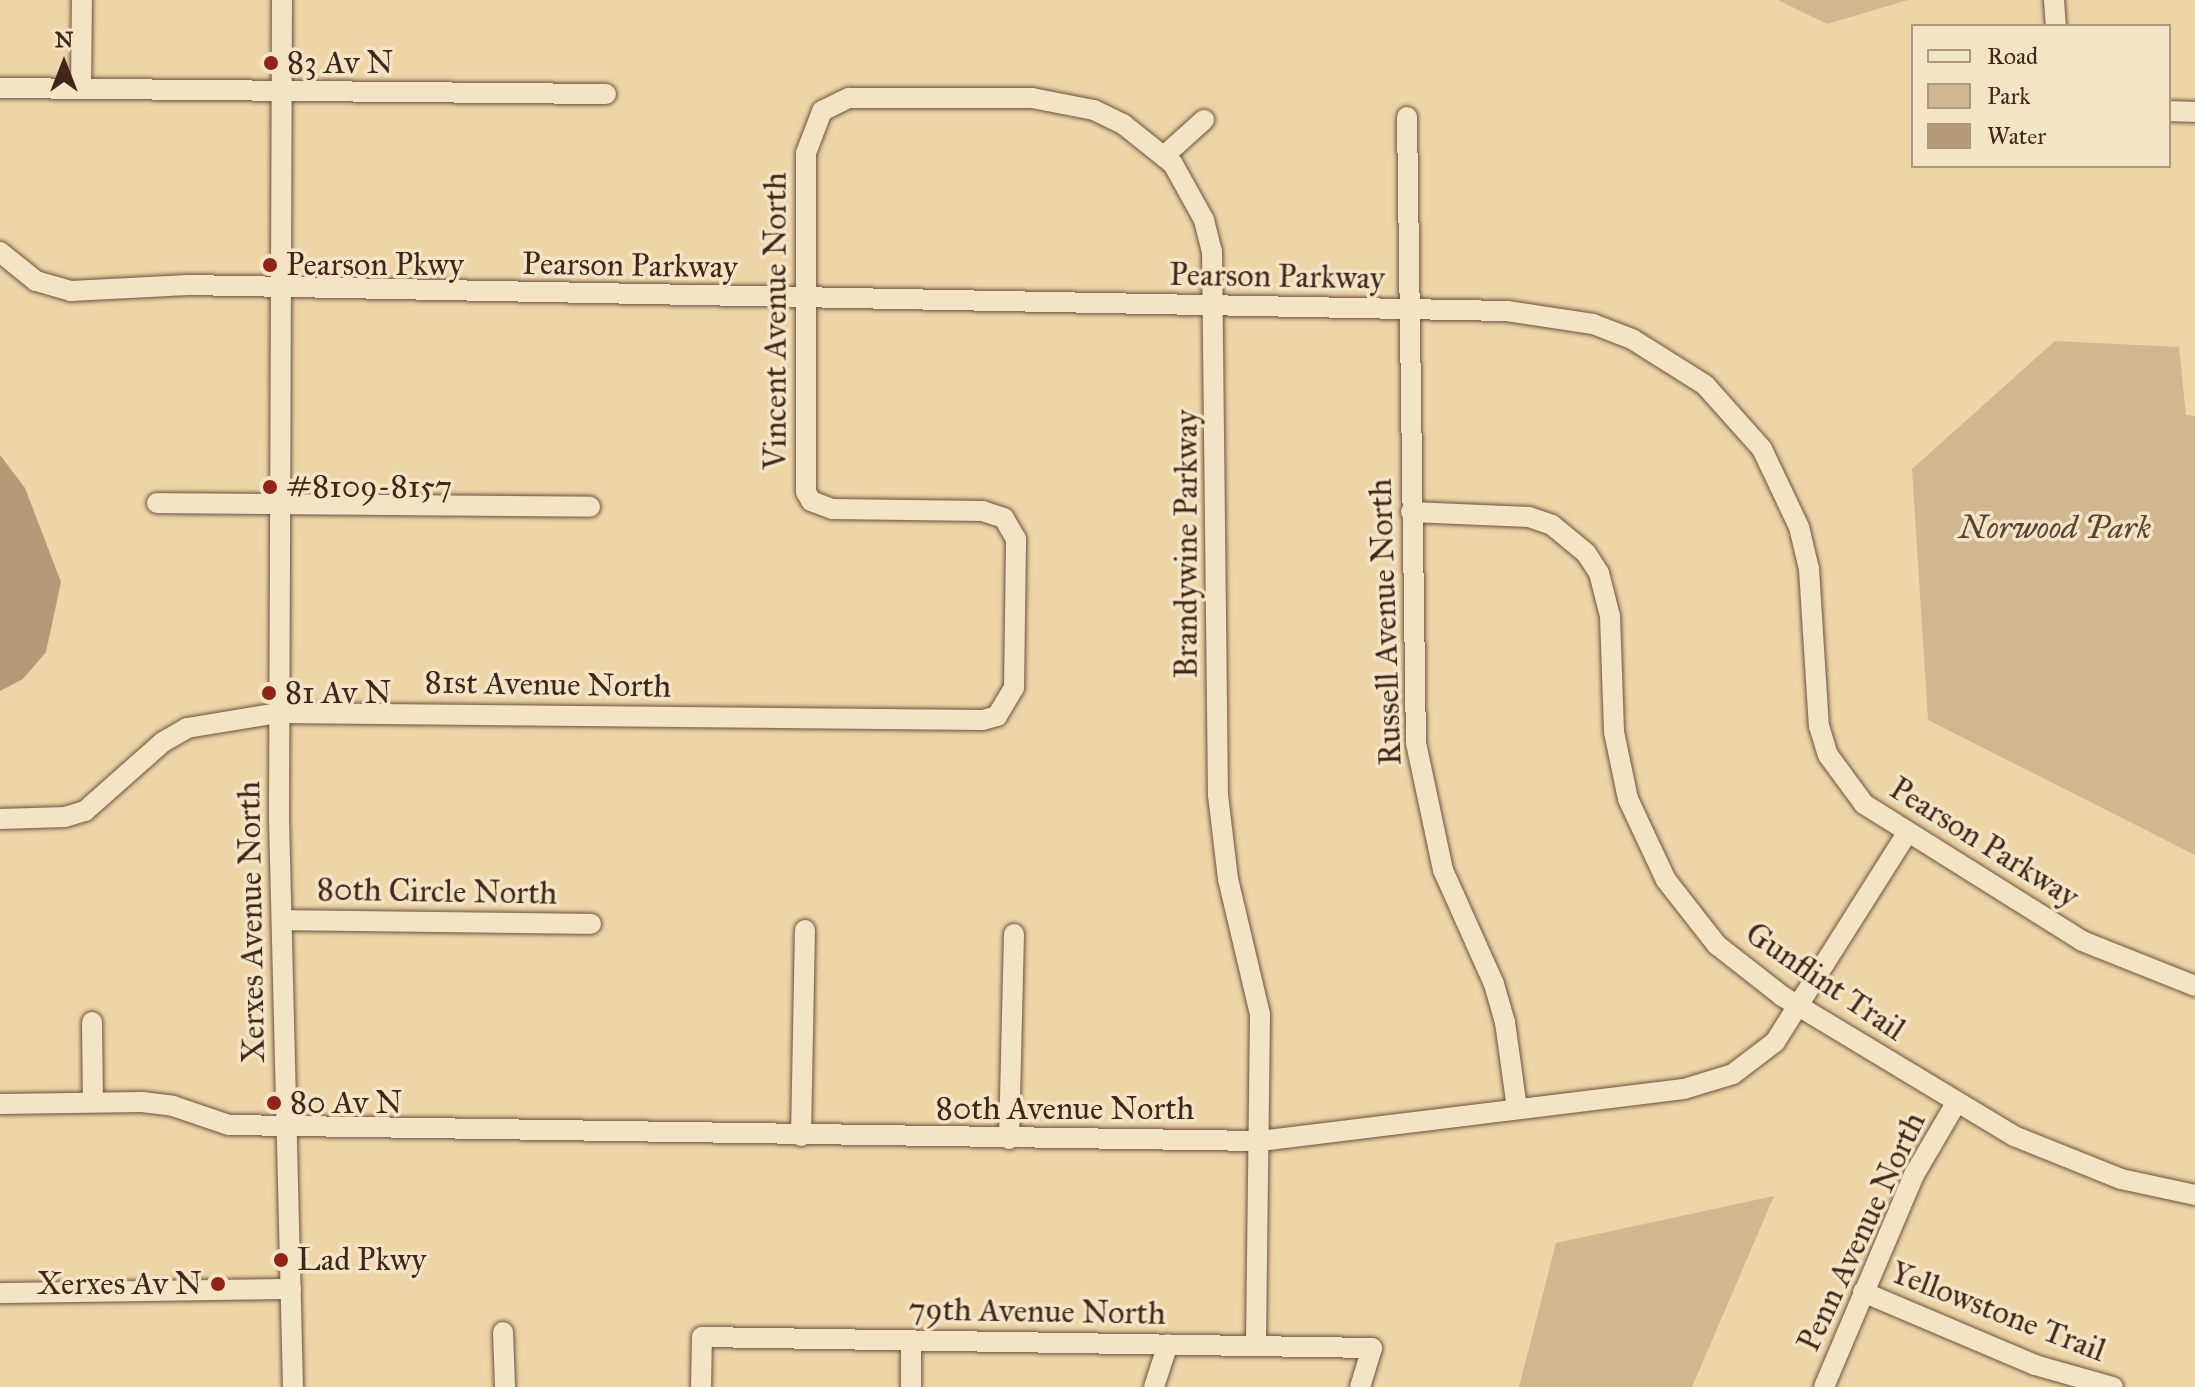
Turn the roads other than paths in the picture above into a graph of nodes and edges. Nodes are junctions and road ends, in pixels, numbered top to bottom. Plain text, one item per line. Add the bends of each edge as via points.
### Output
1 (82, 0) edge
2 (282, 0) edge
3 (2054, 0) edge
4 (2056, 24) edge
5 (0, 88) edge
6 (282, 88) junction
7 (81, 89) junction
8 (606, 94) dead end
9 (2171, 111) edge
10 (2195, 112) edge
11 (1407, 117) dead end
12 (1204, 120) dead end
13 (806, 153) joint
14 (1164, 156) junction
15 (0, 252) edge
16 (281, 287) junction
17 (805, 300) junction
18 (1216, 306) junction
19 (1409, 309) junction
20 (157, 503) dead end
21 (280, 504) junction
22 (590, 507) dead end
23 (1411, 512) junction
24 (279, 713) junction
25 (983, 720) joint
26 (0, 819) edge
27 (1907, 833) junction
28 (282, 920) junction
29 (591, 924) dead end
30 (805, 930) dead end
31 (1014, 934) dead end
32 (2195, 986) edge
33 (1799, 1007) junction
34 (92, 1022) dead end
35 (93, 1102) junction
36 (1956, 1103) junction
37 (0, 1104) edge
38 (1517, 1108) junction
39 (287, 1125) junction
40 (801, 1136) junction
41 (1009, 1139) junction
42 (1260, 1141) junction
43 (2195, 1195) edge
44 (291, 1289) junction
45 (1863, 1292) junction
46 (0, 1293) edge
47 (503, 1332) dead end
48 (911, 1340) junction
49 (1168, 1344) junction
50 (1256, 1346) junction
51 (293, 1387) edge
52 (505, 1387) edge
53 (701, 1387) edge
54 (911, 1387) edge
55 (1154, 1387) edge
56 (1360, 1387) edge
57 (1824, 1387) edge
58 (2113, 1387) edge

1 - 7 street
2 - 6 street, Xerxes Avenue North
3 - 4 street
5 - 7 street
6 - 7 street
6 - 8 street
6 - 16 street, Xerxes Avenue North
9 - 10 street
11 - 19 street, Russell Avenue North
12 - 14 street
13 - 14 street, Brandywine Parkway via 822,111 864,96 1063,102 1123,124
13 - 17 street, Vincent Avenue North
14 - 18 street, Brandywine Parkway via 1204,220
15 - 16 street, Pearson Parkway via 36,281 71,291
16 - 17 street, Pearson Parkway
16 - 21 street, Xerxes Avenue North
17 - 18 street, Pearson Parkway
17 - 25 street, Vincent Avenue North via 804,481 811,501 832,509 983,511 1004,518 1012,528 1014,688 1007,706
18 - 19 street, Pearson Parkway
18 - 42 street, Brandywine Parkway via 1218,795 1228,879 1260,1014
19 - 23 street, Russell Avenue North
19 - 27 street, Pearson Parkway via 1550,315 1593,324 1670,360 1736,415 1769,462 1799,527 1814,612 1816,696 1828,755 1864,804
20 - 21 street
21 - 22 street
21 - 24 street, Xerxes Avenue North
23 - 33 street, Gunflint Trail via 1529,517 1552,525 1586,553 1599,573 1610,616 1619,766 1652,857 1717,945
23 - 38 street, Russell Avenue North via 1413,700 1422,786 1443,870 1498,997
24 - 25 street, 81st Avenue North
24 - 26 street, 81st Avenue North via 187,728 163,742 85,811 65,817
24 - 28 street, Xerxes Avenue North
27 - 32 street, Pearson Parkway via 2082,941
27 - 33 street, 80th Avenue North
28 - 29 street, 80th Circle North
28 - 39 street, Xerxes Avenue North
30 - 40 street
31 - 41 street
33 - 36 street, Gunflint Trail
33 - 38 street, 80th Avenue North via 1756,1060 1710,1084
34 - 35 street
35 - 37 street, 80th Avenue North
35 - 39 street, 80th Avenue North via 173,1106 229,1125
36 - 43 street, Gunflint Trail via 2066,1159
36 - 45 street, Penn Avenue North via 1914,1175
38 - 42 street, 80th Avenue North
39 - 40 street, 80th Avenue North
39 - 44 street, Xerxes Avenue North
40 - 41 street, 80th Avenue North
41 - 42 street, 80th Avenue North
42 - 50 street, Brandywine Parkway
44 - 46 street
44 - 51 street, Xerxes Avenue North
45 - 57 street, Penn Avenue North
45 - 58 street, Yellowstone Trail via 2035,1365
47 - 52 street
48 - 49 street, 79th Avenue North
48 - 53 street, 79th Avenue North via 702,1337
48 - 54 street
49 - 50 street, 79th Avenue North
49 - 55 street
50 - 56 street, 79th Avenue North via 1372,1348

